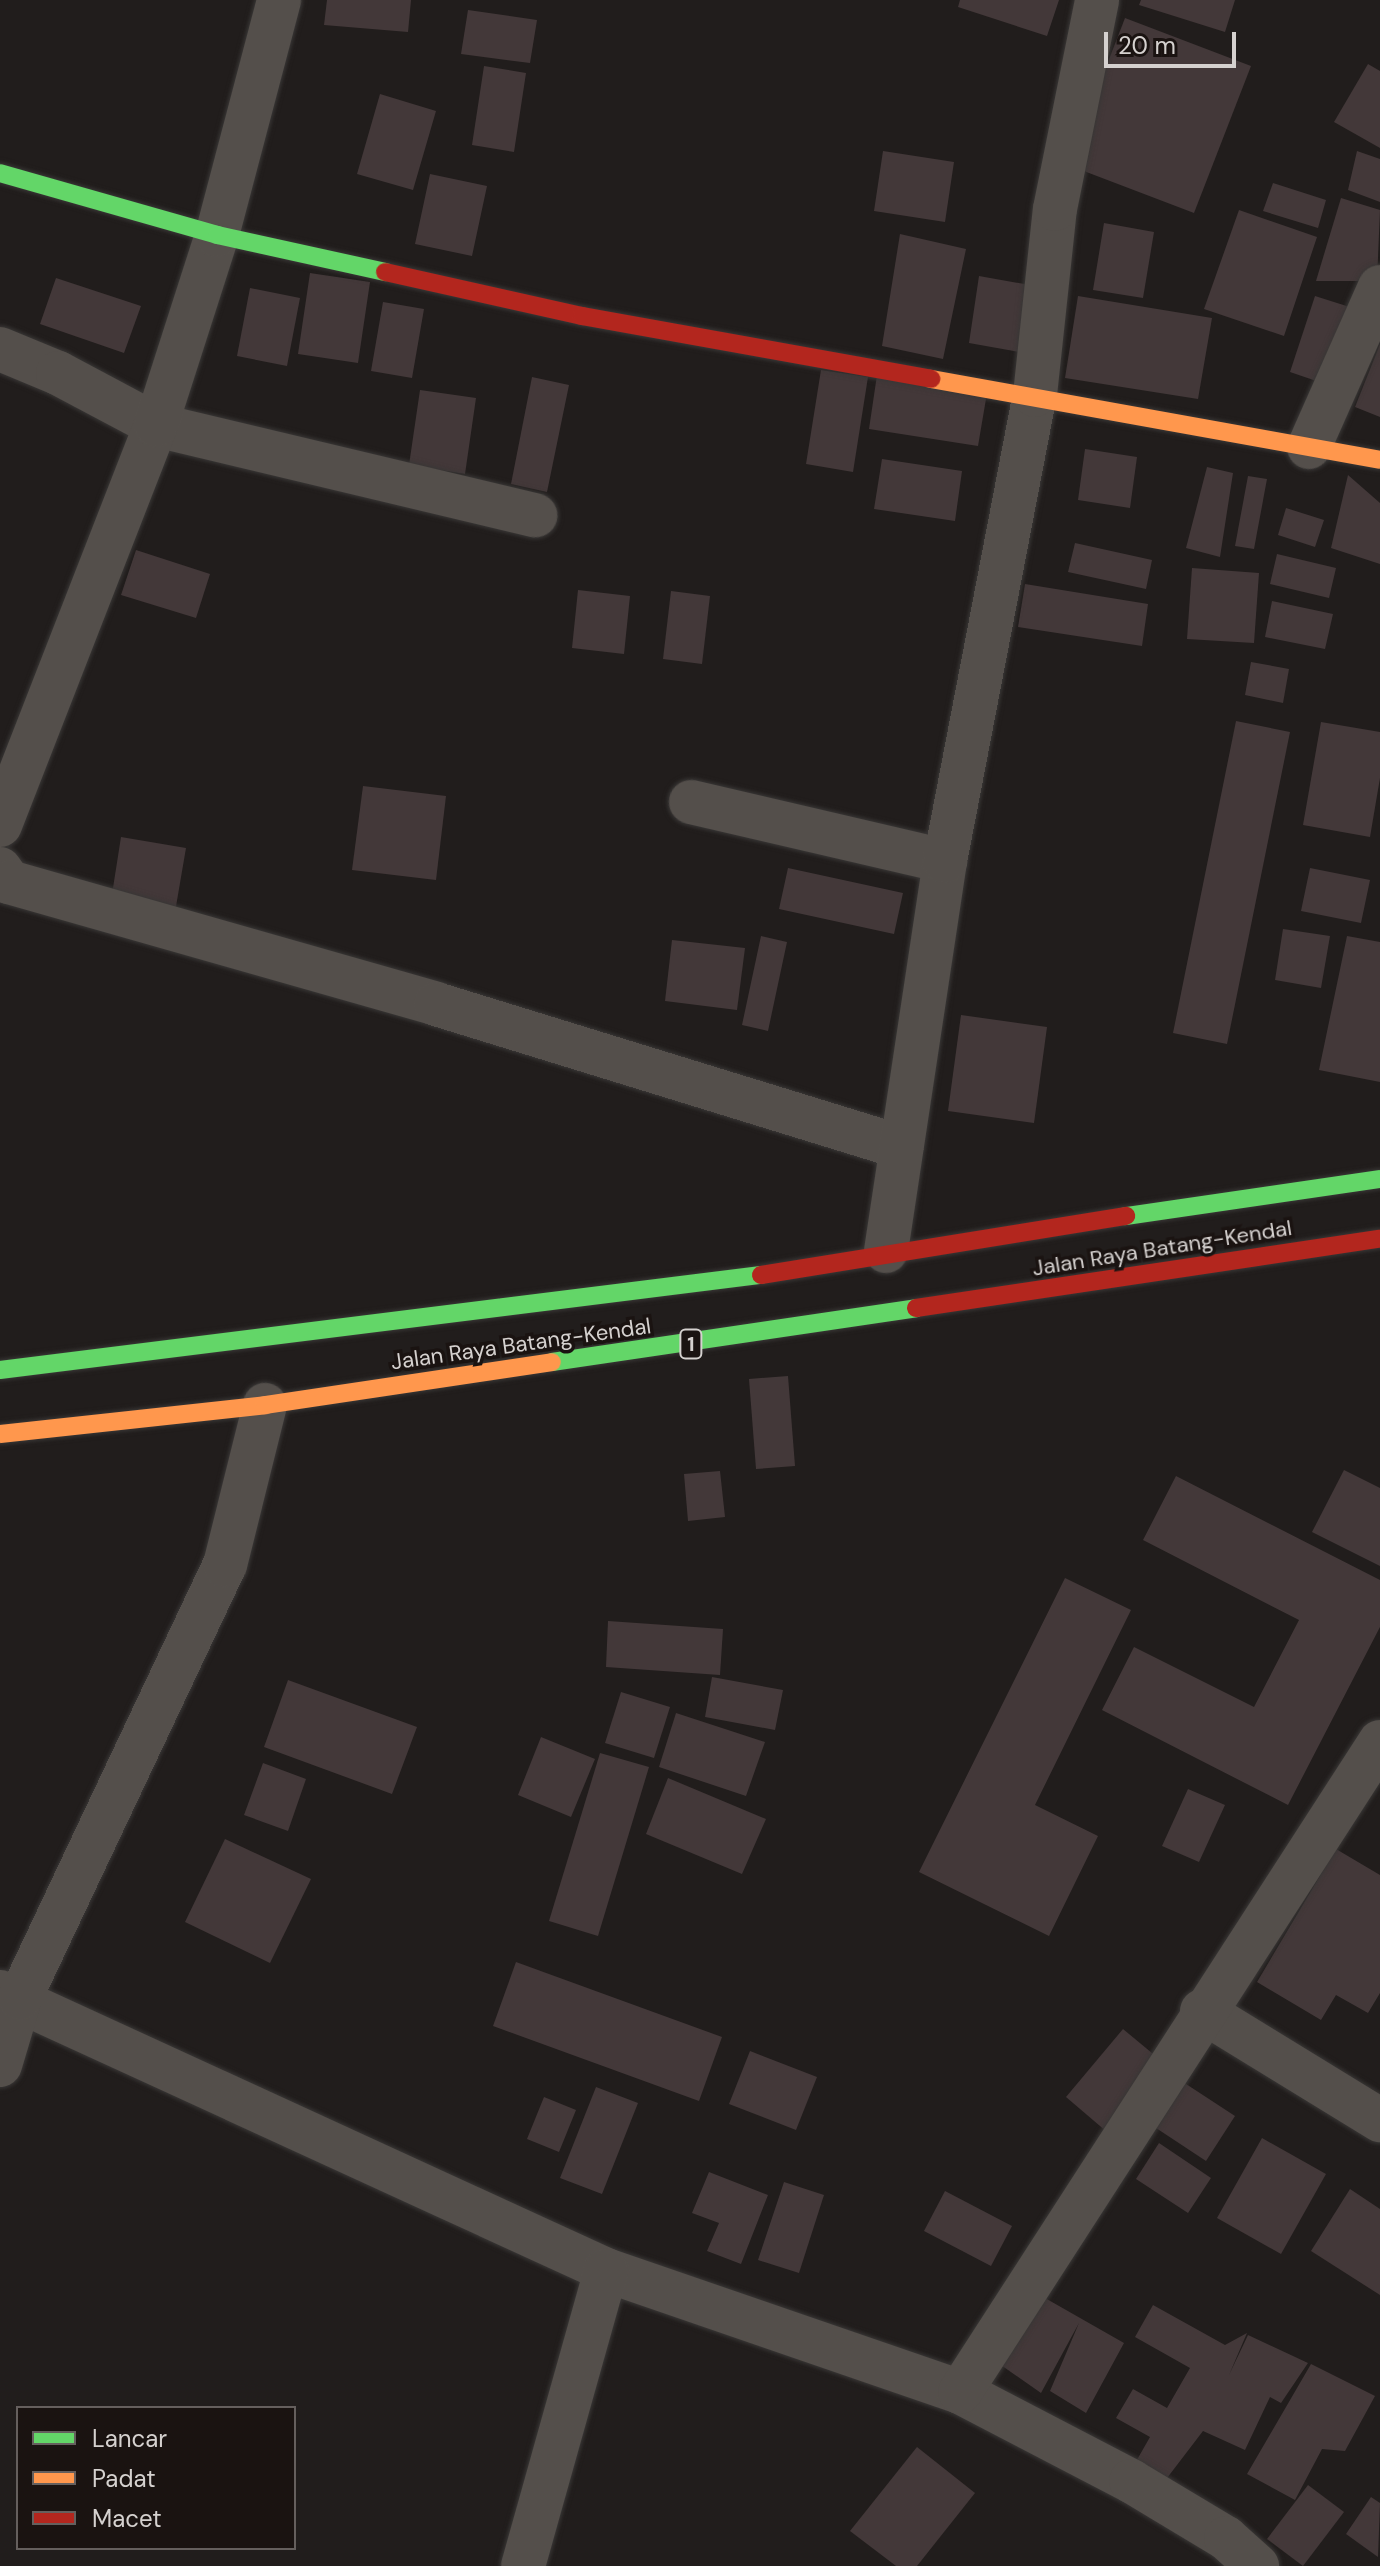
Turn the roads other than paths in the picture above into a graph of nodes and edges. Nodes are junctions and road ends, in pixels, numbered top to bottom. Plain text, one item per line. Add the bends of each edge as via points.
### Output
1 (279, 0) edge
2 (1097, 0) edge
3 (0, 173) edge
4 (217, 235) junction
5 (1380, 287) edge
6 (0, 349) edge
7 (1035, 395) junction
8 (156, 425) junction
9 (1309, 447) junction
10 (1380, 460) edge
11 (535, 515) dead end
12 (691, 802) dead end
13 (0, 825) edge
14 (945, 861) junction
15 (0, 869) edge
16 (902, 1147) junction
17 (1380, 1179) edge
18 (1380, 1239) edge
19 (886, 1251) junction
20 (0, 1370) edge
21 (265, 1405) junction
22 (0, 1434) edge
23 (1380, 1742) edge
24 (10, 1995) edge
25 (1202, 2011) junction
26 (0, 2065) edge
27 (1380, 2120) edge
28 (606, 2270) junction
29 (960, 2392) junction
30 (523, 2566) edge
31 (1257, 2566) edge

1 - 4 street
2 - 7 street via 1055,209
3 - 4 main road
4 - 7 main road via 582,316
4 - 8 street
5 - 9 street
6 - 8 street
7 - 9 main road
7 - 14 street
8 - 11 street
8 - 13 street
9 - 10 main road
12 - 14 street
14 - 16 street
15 - 16 street via 9,882
16 - 19 street
17 - 19 main road, Jalan Raya Batang-Kendal via 1049,1235
18 - 21 main road, Jalan Raya Batang-Kendal / 1 via 1053,1282
19 - 20 main road, Jalan Raya Batang-Kendal via 775,1273
21 - 22 main road, Jalan Raya Batang-Kendal / 1
21 - 24 street via 225,1565
23 - 25 street
24 - 26 street
24 - 28 street
25 - 27 street
25 - 29 street
28 - 29 street
28 - 30 street
29 - 31 street via 1131,2481 1226,2538

